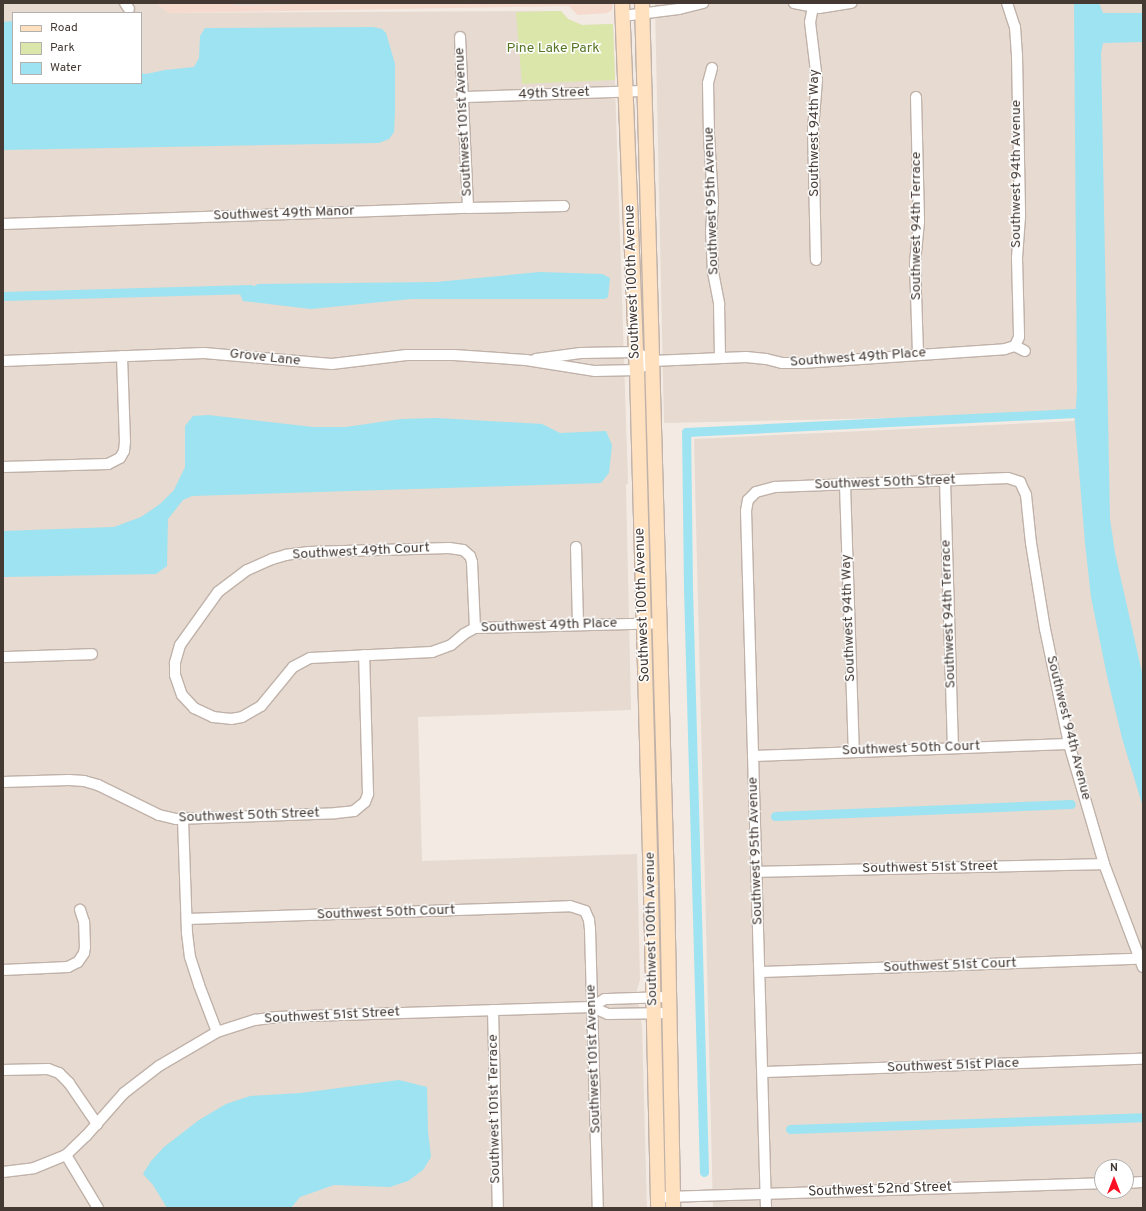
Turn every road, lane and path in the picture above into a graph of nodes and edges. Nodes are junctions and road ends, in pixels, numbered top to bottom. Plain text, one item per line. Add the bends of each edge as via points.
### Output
1 (703, 3) edge
2 (794, 3) edge
3 (852, 3) edge
4 (1007, 3) edge
5 (813, 7) junction
6 (642, 8) edge
7 (622, 9) edge
8 (460, 37) dead end
9 (712, 68) dead end
10 (626, 91) junction
11 (644, 91) junction
12 (916, 96) dead end
13 (464, 97) junction
14 (564, 206) dead end
15 (468, 208) junction
16 (3, 224) edge
17 (816, 260) dead end
18 (1015, 346) junction
19 (1024, 351) dead end
20 (636, 352) junction
21 (918, 354) junction
22 (122, 356) junction
23 (720, 358) junction
24 (526, 360) junction
25 (3, 361) edge
26 (652, 361) junction
27 (637, 370) junction
28 (3, 467) edge
29 (945, 480) junction
30 (1020, 482) joint
31 (845, 485) junction
32 (751, 495) joint
33 (576, 547) dead end
34 (644, 623) junction
35 (660, 623) junction
36 (578, 625) junction
37 (475, 628) junction
38 (92, 654) dead end
39 (364, 655) junction
40 (3, 657) edge
41 (187, 702) joint
42 (1069, 744) junction
43 (953, 748) junction
44 (854, 751) junction
45 (753, 756) junction
46 (3, 782) edge
47 (183, 819) junction
48 (1104, 864) junction
49 (756, 872) junction
50 (80, 910) dead end
51 (585, 912) joint
52 (187, 919) junction
53 (1141, 963) edge
54 (3, 970) edge
55 (760, 972) junction
56 (654, 997) junction
57 (669, 997) junction
58 (592, 1007) junction
59 (493, 1010) junction
60 (670, 1012) junction
61 (654, 1013) junction
62 (217, 1032) junction
63 (1143, 1059) edge
64 (3, 1070) edge
65 (763, 1072) junction
66 (97, 1124) junction
67 (66, 1155) junction
68 (3, 1172) edge
69 (1094, 1183) edge
70 (766, 1193) junction
71 (673, 1202) edge
72 (658, 1203) edge
73 (98, 1208) edge
74 (498, 1208) edge
75 (598, 1208) edge
76 (766, 1208) edge

1 - 6 street via 679,9
2 - 5 street
3 - 5 street via 826,8
4 - 18 street, Southwest 94th Avenue via 1015,27 1017,55 1020,217 1017,258 1019,338
5 - 17 street, Southwest 94th Way via 810,22 817,80 813,130
6 - 7 street
6 - 11 main road, Southwest 100th Avenue
7 - 10 main road, Southwest 100th Avenue
8 - 13 street, Southwest 101st Avenue
9 - 23 street, Southwest 95th Avenue via 708,83 713,203 711,230 713,272 719,304
10 - 11 street, 49th Street
10 - 13 street, 49th Street
10 - 20 main road, Southwest 100th Avenue
11 - 26 main road, Southwest 100th Avenue
12 - 21 street, Southwest 94th Terrace via 919,222 915,262
13 - 15 street, Southwest 101st Avenue
14 - 15 street, Southwest 49th Manor
15 - 16 street, Southwest 49th Manor
18 - 19 street
18 - 21 street, Southwest 49th Place via 1005,349
20 - 24 street, Grove Lane via 581,353
20 - 26 street
20 - 27 main road, Southwest 100th Avenue
21 - 23 street, Southwest 49th Place via 791,364 756,357
22 - 24 street, Grove Lane via 204,353 332,364 429,354
22 - 25 street, Grove Lane
22 - 28 street via 125,442 121,457 108,464
23 - 26 street, Southwest 49th Place
24 - 27 street, Grove Lane via 595,371
26 - 27 street, Grove Lane
26 - 35 main road, Southwest 100th Avenue
27 - 34 main road, Southwest 100th Avenue
29 - 30 street, Southwest 50th Street via 1008,478
29 - 31 street, Southwest 50th Street
29 - 43 street, Southwest 94th Terrace
30 - 42 street, Southwest 94th Avenue via 1026,495 1045,629
31 - 32 street, Southwest 50th Street via 766,488
31 - 44 street, Southwest 94th Way
32 - 45 street, Southwest 95th Avenue via 746,511
33 - 36 street
34 - 35 street, Southwest 49th Place
34 - 36 street, Southwest 49th Place
34 - 56 main road, Southwest 100th Avenue
35 - 57 main road, Southwest 100th Avenue
36 - 37 street, Southwest 49th Place
37 - 39 street, Southwest 49th Place via 442,650
37 - 41 street, Southwest 49th Court via 472,562 463,550 448,548 309,552 286,555 259,564 236,577 218,592 185,636 177,653 175,675 178,687
38 - 40 street
39 - 41 street, Southwest 49th Place via 322,656 300,662 261,706 242,717 213,717
39 - 47 street, Southwest 50th Street via 368,794 365,802 349,812
42 - 43 street, Southwest 50th Court
42 - 48 street, Southwest 94th Avenue
43 - 44 street, Southwest 50th Court
44 - 45 street, Southwest 50th Court
45 - 49 street, Southwest 95th Avenue
46 - 47 street, Southwest 50th Street via 84,781 98,785 159,815
47 - 52 street
48 - 49 street, Southwest 51st Street
48 - 53 street, Southwest 94th Avenue
49 - 55 street, Southwest 95th Avenue
50 - 54 street via 84,922 85,947 78,962 68,967
51 - 52 street, Southwest 50th Court via 570,906
51 - 58 street, Southwest 101st Avenue via 590,929
52 - 62 street via 189,950 194,972
53 - 55 street, Southwest 51st Court
55 - 65 street, Southwest 95th Avenue
56 - 57 street, Southwest 51st Street
56 - 58 street, Southwest 51st Street via 605,998
56 - 61 main road, Southwest 100th Avenue
57 - 60 main road, Southwest 100th Avenue
58 - 59 street, Southwest 51st Street
58 - 61 street, Southwest 51st Street via 608,1014
58 - 75 street, Southwest 101st Avenue
59 - 62 street, Southwest 51st Street via 278,1017 255,1020
59 - 74 street, Southwest 101st Terrace
60 - 61 street, Southwest 51st Street
60 - 71 main road, Southwest 100th Avenue
61 - 72 main road, Southwest 100th Avenue
62 - 66 street, Southwest 51st Street via 141,1079 124,1093
63 - 65 street, Southwest 51st Place
64 - 66 street via 40,1069 64,1076
65 - 70 street, Southwest 95th Avenue
66 - 67 street, Southwest 51st Street
67 - 68 street, Southwest 51st Street via 34,1168
67 - 73 street
69 - 70 street, Southwest 52nd Street
70 - 71 street, Southwest 52nd Street
70 - 76 street, Southwest 95th Avenue
71 - 72 street, Southwest 52nd Street

